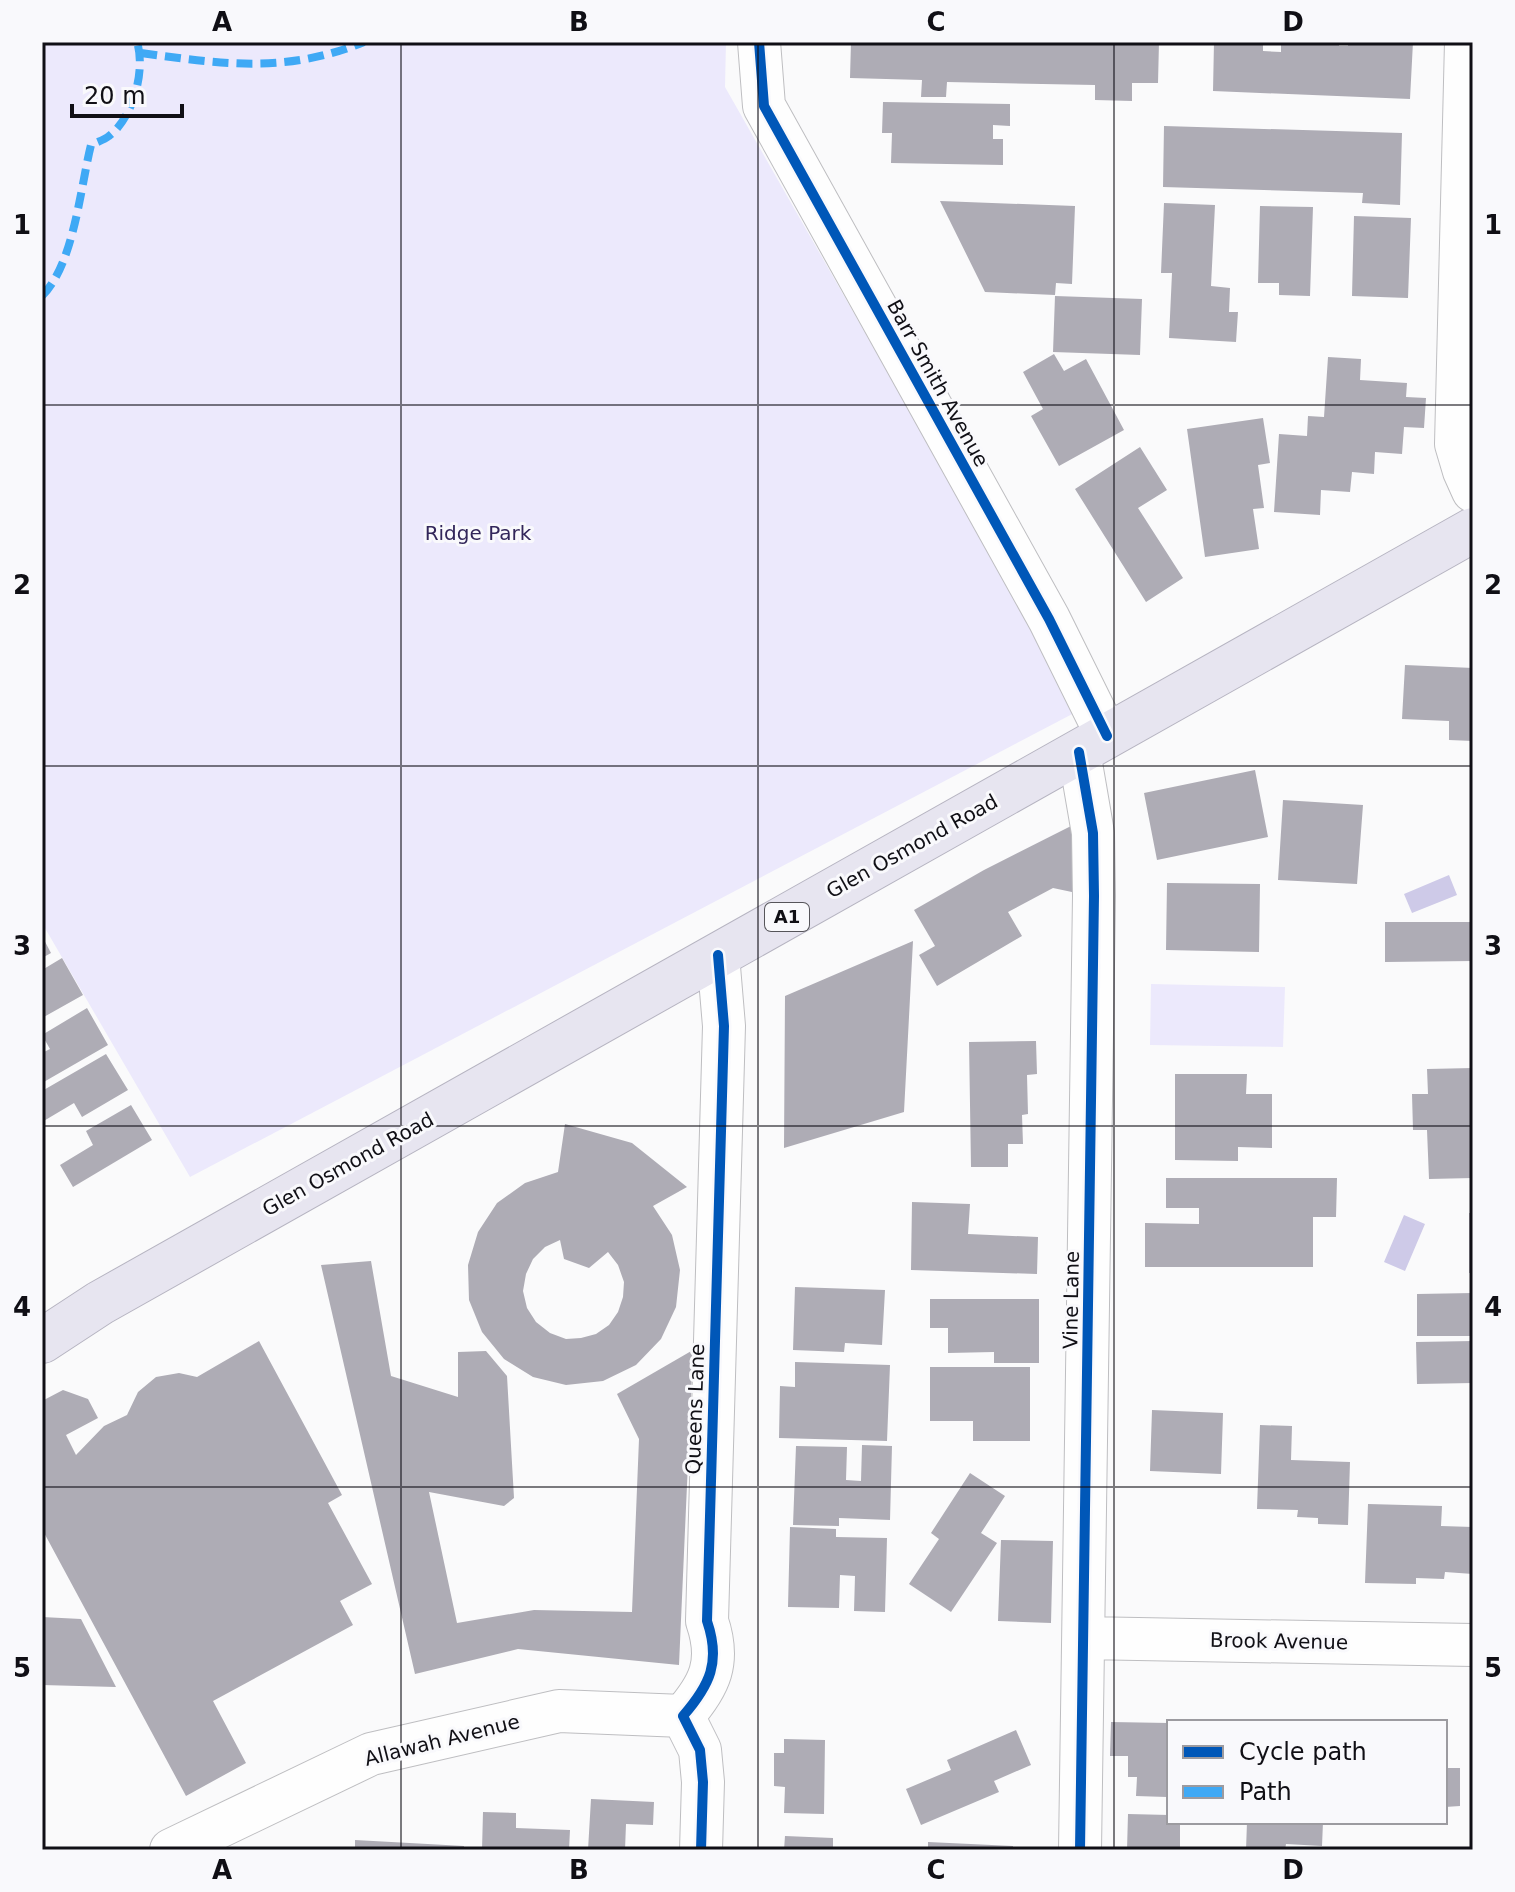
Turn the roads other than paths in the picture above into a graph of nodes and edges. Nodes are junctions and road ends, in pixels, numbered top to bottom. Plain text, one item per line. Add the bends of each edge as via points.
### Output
1 (759, 42) edge
2 (1466, 42) edge
3 (1473, 491) edge
4 (1473, 530) edge
5 (1093, 744) junction
6 (718, 955) junction
7 (100, 1303) junction
8 (42, 1326) edge
9 (42, 1341) edge
10 (1084, 1638) junction
11 (1473, 1645) edge
12 (683, 1716) junction
13 (171, 1850) edge
14 (701, 1850) edge
15 (1080, 1850) edge

1 - 5 street, Barr Smith Avenue via 764,106 1049,619
2 - 3 street via 1456,444
4 - 5 highway, Glen Osmond Road / A1
5 - 6 highway, Glen Osmond Road / A1
5 - 10 street, Vine Lane
6 - 7 highway, Glen Osmond Road / A1
6 - 12 street, Queens Lane via 724,1040 707,1621 714,1659 703,1692
7 - 8 highway, Glen Osmond Road / A1
7 - 9 highway, Glen Osmond Road / A1
10 - 11 street, Brook Avenue
10 - 15 street, Vine Lane
12 - 13 street, Allawah Avenue via 559,1711 371,1754
12 - 14 street via 700,1750

